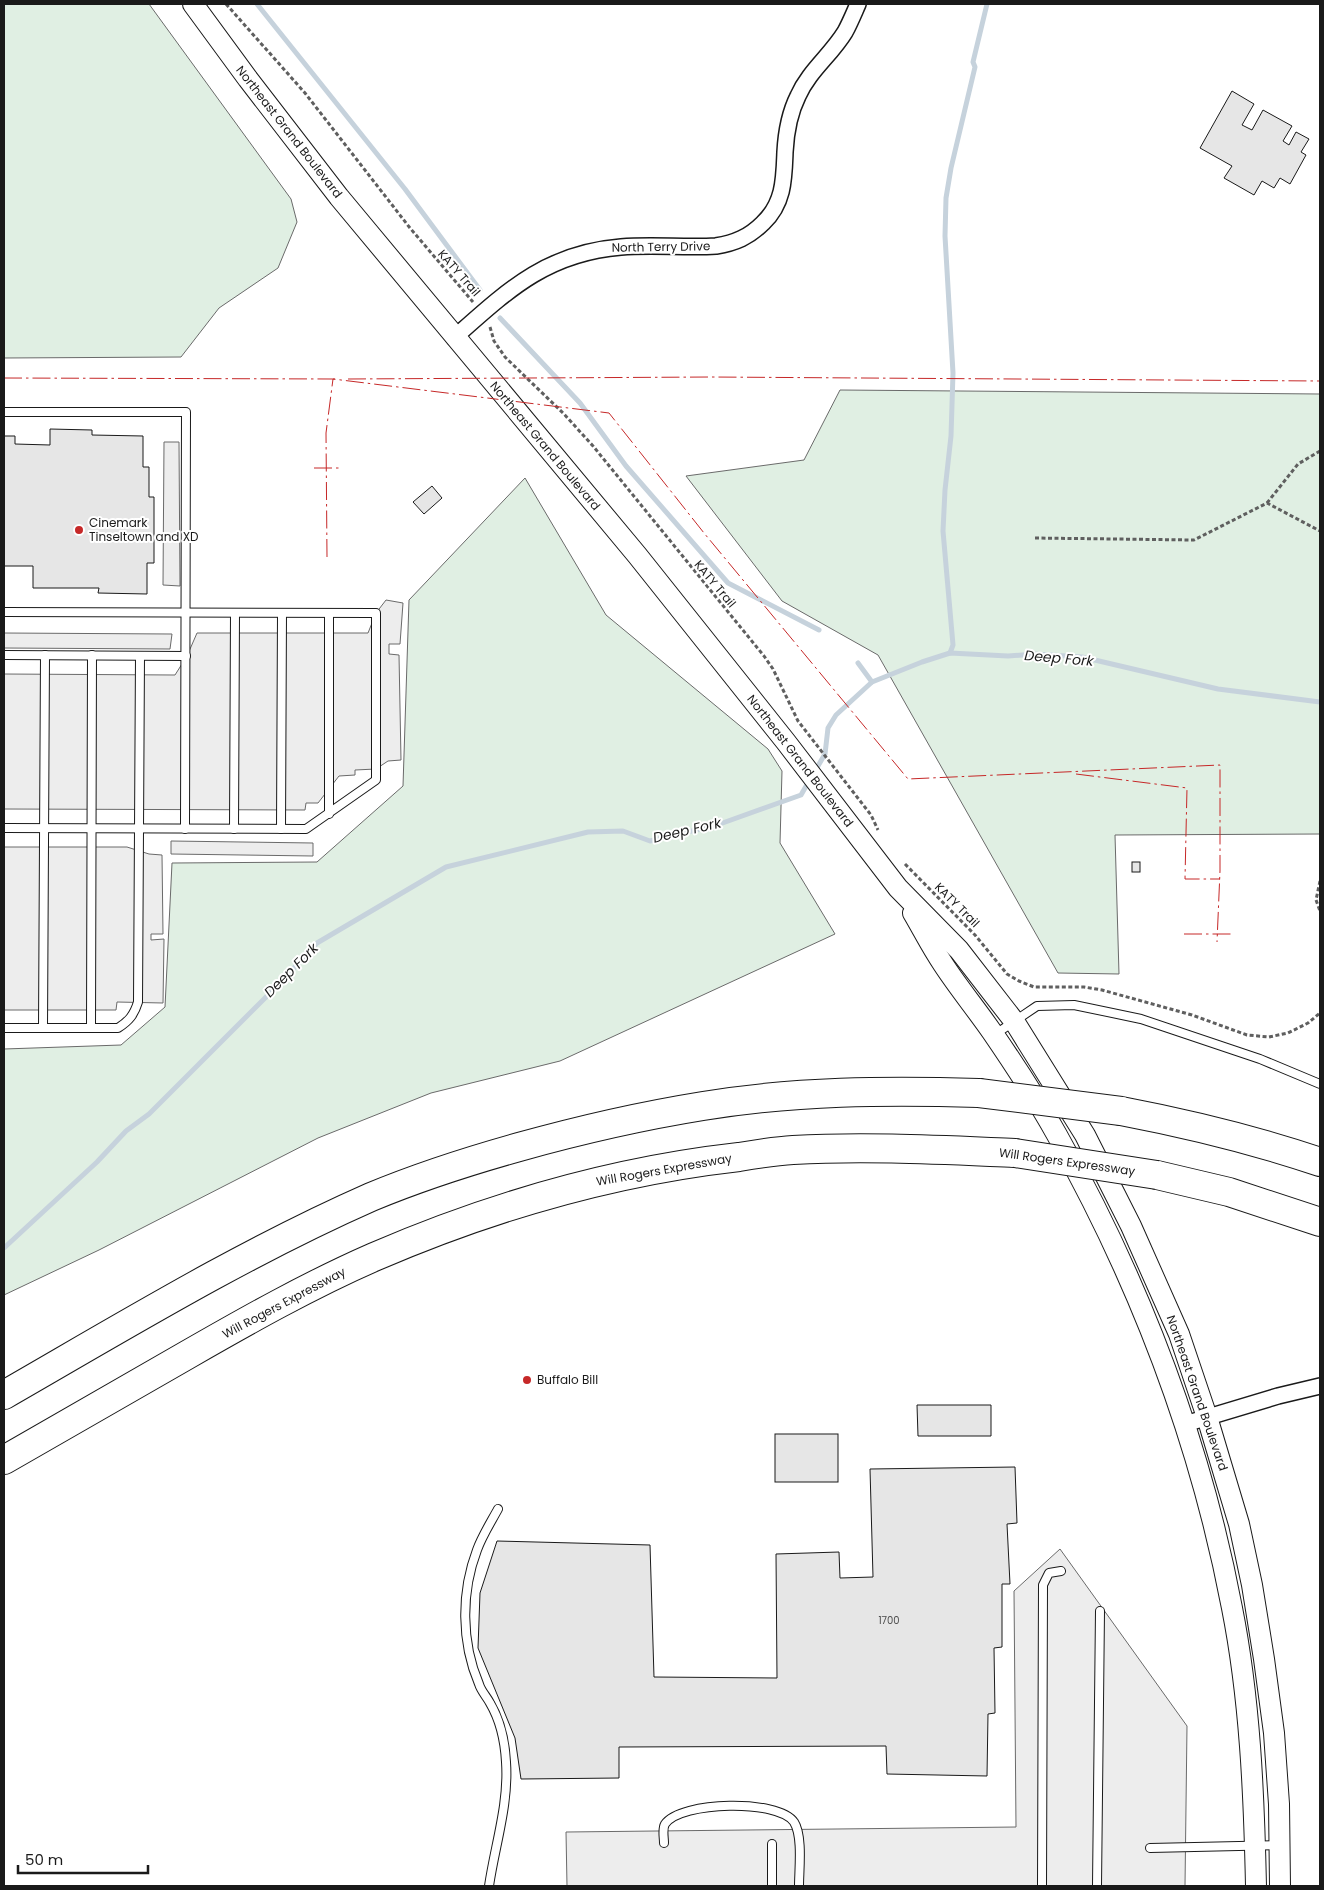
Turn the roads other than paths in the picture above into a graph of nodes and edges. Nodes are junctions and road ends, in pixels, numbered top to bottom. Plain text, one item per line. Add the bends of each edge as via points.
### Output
1 (193, 4) edge
2 (858, 4) edge
3 (454, 338) junction
4 (4, 412) edge
5 (4, 612) edge
6 (187, 613) junction
7 (235, 613) junction
8 (282, 613) junction
9 (329, 613) junction
10 (4, 655) edge
11 (45, 655) junction
12 (92, 655) junction
13 (140, 656) junction
14 (186, 656) junction
15 (329, 814) junction
16 (4, 828) edge
17 (138, 828) junction
18 (44, 829) junction
19 (92, 829) junction
20 (185, 830) junction
21 (234, 830) junction
22 (281, 830) junction
23 (898, 888) junction
24 (1014, 1021) junction
25 (4, 1028) edge
26 (44, 1028) junction
27 (91, 1028) junction
28 (994, 1034) junction
29 (1320, 1084) edge
30 (1320, 1162) edge
31 (1320, 1222) edge
32 (1320, 1386) edge
33 (4, 1395) edge
34 (101, 1404) junction
35 (1207, 1417) junction
36 (1184, 1424) junction
37 (4, 1460) edge
38 (4, 1477) edge
39 (498, 1509) dead end
40 (1061, 1571) dead end
41 (1100, 1611) dead end
42 (664, 1843) dead end
43 (772, 1844) dead end
44 (1255, 1844) junction
45 (1280, 1845) junction
46 (1150, 1848) dead end
47 (489, 1886) edge
48 (772, 1886) edge
49 (799, 1886) edge
50 (1042, 1886) edge
51 (1097, 1886) edge
52 (1256, 1886) edge
53 (1280, 1886) edge

1 - 3 street, Northeast Grand Boulevard via 339,197
2 - 3 street, North Terry Drive via 845,31 805,82 797,98 788,125 780,196 775,208 755,231 731,243 716,246 621,246 568,256 518,282
3 - 23 street, Northeast Grand Boulevard via 637,555
4 - 6 lane via 186,412
5 - 6 lane
6 - 7 lane
6 - 14 lane
7 - 8 lane
7 - 21 lane
8 - 9 lane
8 - 22 lane
9 - 15 lane
9 - 15 lane via 376,613 376,780
10 - 11 lane
11 - 12 lane
11 - 18 lane
12 - 13 lane
12 - 19 lane
13 - 14 lane
13 - 17 lane
14 - 20 lane
15 - 22 lane via 306,830
16 - 18 lane
17 - 19 lane
17 - 20 lane
17 - 27 lane via 138,1002 135,1012 118,1028
18 - 19 lane
18 - 26 lane
19 - 27 lane
20 - 21 lane
21 - 22 lane
23 - 24 street, Northeast Grand Boulevard via 959,950
23 - 28 street, Northeast Grand Boulevard via 942,963
24 - 28 lane
24 - 29 lane via 1037,1006 1084,1007 1141,1019 1260,1059
24 - 35 street, Northeast Grand Boulevard via 1085,1135 1132,1226 1179,1334
25 - 26 lane
26 - 27 lane
28 - 36 street, Northeast Grand Boulevard via 1055,1131 1089,1193 1148,1322
30 - 33 highway, bridge via 1215,1130 1121,1111 979,1093 839,1093 705,1105 629,1119 490,1155 372,1197 231,1266
31 - 34 highway, Will Rogers Expressway, bridge via 1229,1192 1157,1175 1015,1153 884,1148 792,1150 674,1166 572,1188 442,1229 372,1258 243,1323
32 - 35 street
34 - 37 highway, Will Rogers Expressway
34 - 38 highway
35 - 36 street
35 - 45 street, Northeast Grand Boulevard via 1252,1585 1274,1733
36 - 44 street, Northeast Grand Boulevard via 1212,1518 1232,1608 1248,1720
39 - 47 lane via 477,1548 466,1588 465,1614 466,1635 479,1684 492,1705 503,1739 506,1762 504,1810
40 - 50 lane via 1049,1573 1043,1585
41 - 51 lane
42 - 49 lane via 665,1824 674,1816 694,1809 717,1805 761,1808 782,1814 793,1820 797,1827
43 - 48 lane
44 - 45 lane
44 - 46 lane
44 - 52 street, Northeast Grand Boulevard
45 - 53 street, Northeast Grand Boulevard

